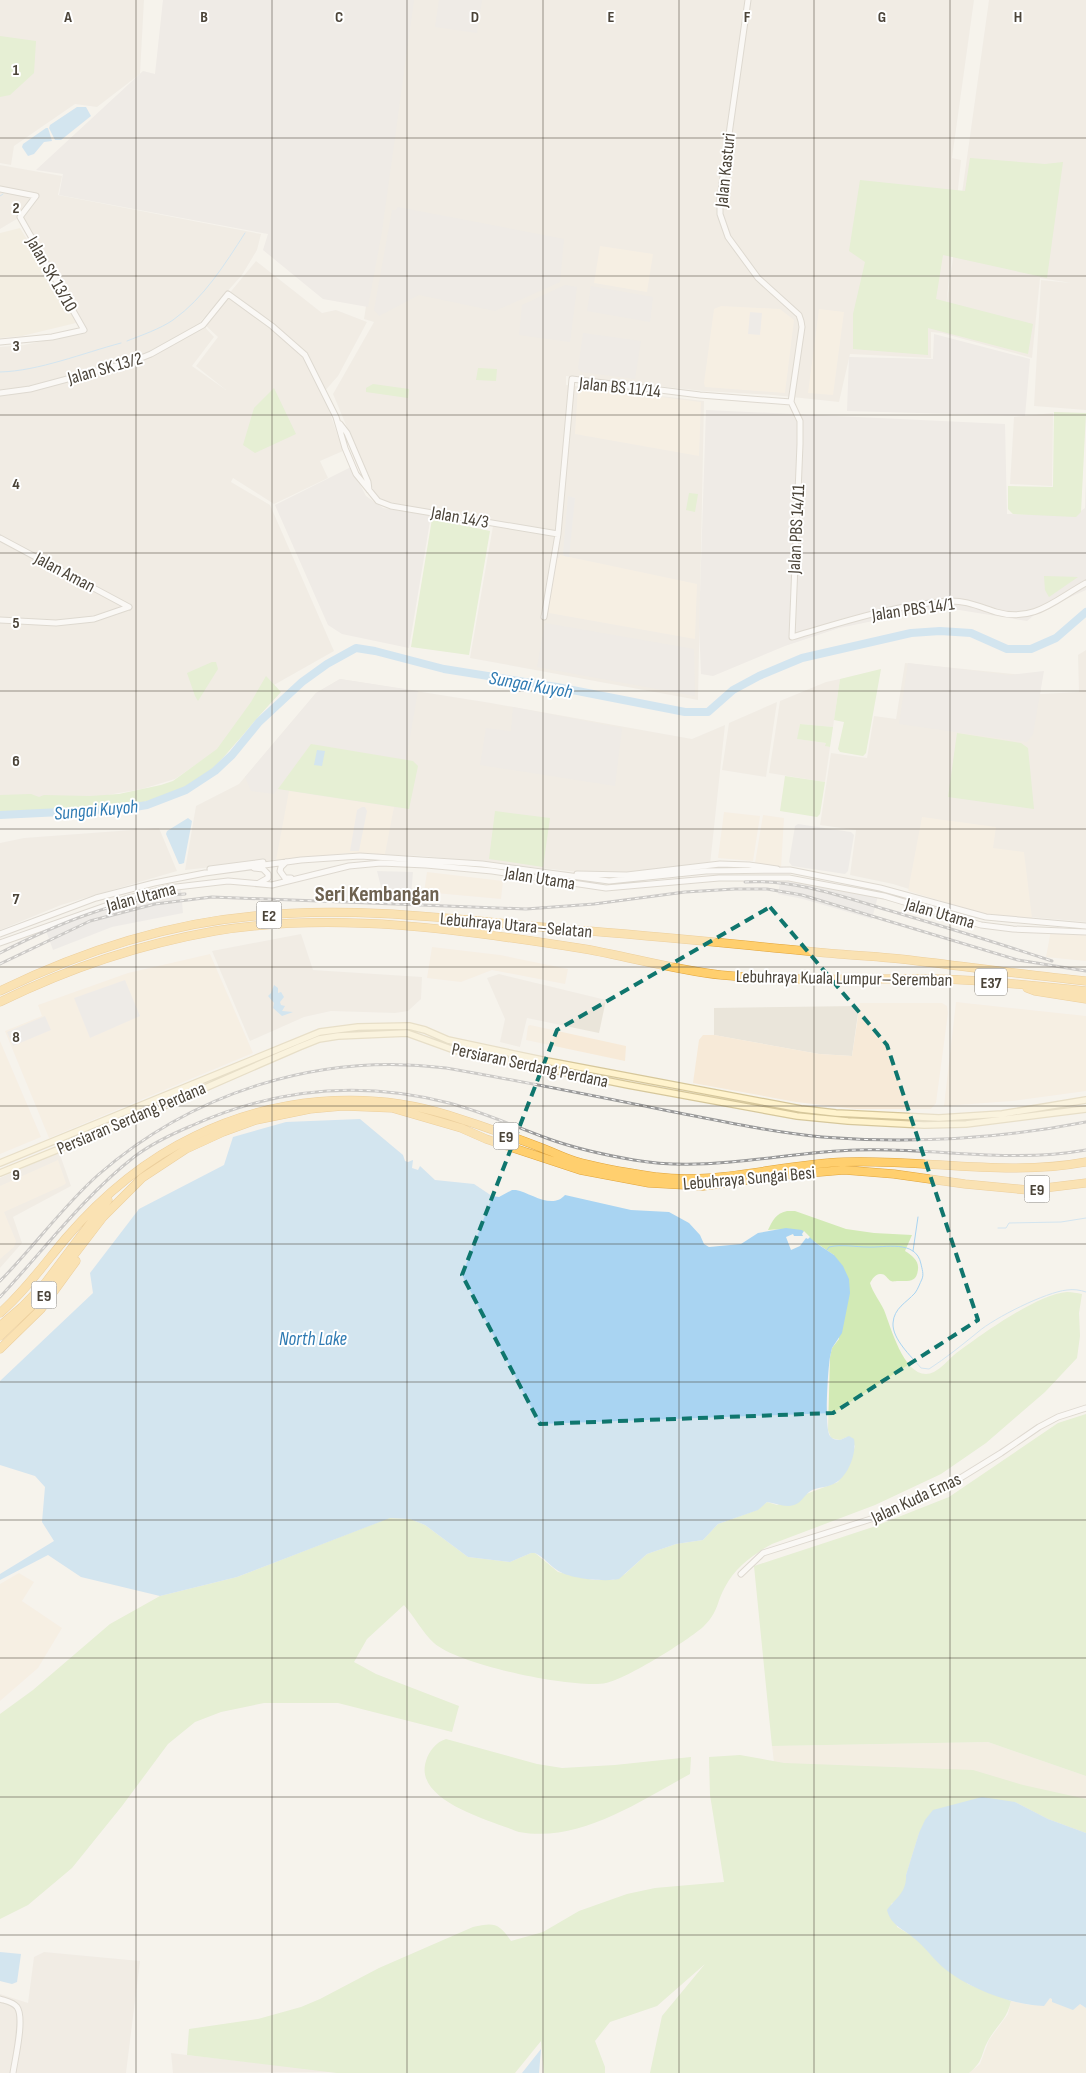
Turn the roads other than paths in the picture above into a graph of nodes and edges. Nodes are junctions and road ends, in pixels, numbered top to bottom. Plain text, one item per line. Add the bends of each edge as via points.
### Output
1 (748, 0) edge
2 (0, 189) edge
3 (228, 294) joint
4 (0, 342) edge
5 (0, 394) edge
6 (791, 402) junction
7 (338, 422) junction
8 (341, 435) junction
9 (358, 458) junction
10 (369, 490) junction
11 (558, 534) junction
12 (0, 538) edge
13 (1086, 583) edge
14 (544, 617) dead end
15 (0, 620) edge
16 (792, 636) joint
17 (286, 862) junction
18 (248, 867) junction
19 (195, 875) junction
20 (302, 877) junction
21 (257, 883) junction
22 (1086, 926) edge
23 (1086, 932) edge
24 (0, 934) edge
25 (0, 943) edge
26 (745, 945) joint
27 (721, 975) joint
28 (1086, 981) edge
29 (1020, 984) junction
30 (0, 991) edge
31 (1086, 991) edge
32 (1086, 1000) edge
33 (0, 1002) edge
34 (659, 1082) junction
35 (657, 1090) junction
36 (1086, 1100) edge
37 (1086, 1109) edge
38 (47, 1144) junction
39 (57, 1150) junction
40 (1086, 1162) edge
41 (0, 1164) edge
42 (12, 1168) junction
43 (0, 1173) edge
44 (1086, 1183) edge
45 (112, 1191) junction
46 (80, 1247) junction
47 (0, 1313) edge
48 (0, 1326) edge
49 (0, 1336) edge
50 (0, 1349) edge
51 (1086, 1408) edge
52 (741, 1574) dead end
53 (0, 1999) edge
54 (13, 2073) edge

1 - 6 street, Jalan Kasturi via 720,214 728,237 758,278 799,315 802,327
2 - 4 street, Jalan SK 13/10 via 36,196 20,217 84,330
3 - 5 street, Jalan SK 13/2 via 203,325 169,346 131,362
3 - 7 street, Jalan 14/3 via 305,355
6 - 11 street, Jalan BS 11/14 via 572,380
6 - 16 street, Jalan PBS 14/11 via 800,421
7 - 8 street, Jalan 14/3
7 - 9 street, Jalan 14/3 via 347,433
8 - 9 street
8 - 10 street, Jalan 14/3 via 356,474
9 - 10 street, Jalan 14/3
10 - 11 street, Jalan 14/3 via 382,504
11 - 14 street
12 - 15 street, Jalan Aman via 129,608 94,619 56,623
13 - 16 street, Jalan PBS 14/1 via 1038,612 1010,615 979,605 950,601 874,613
17 - 18 street, Jalan Utama
17 - 19 street via 225,866
17 - 20 street via 281,867 282,875
17 - 22 street, Jalan Utama via 322,857 383,856 482,864 609,881 706,871 780,870 880,888 986,917
18 - 19 street, Jalan Utama
18 - 21 street via 268,874 265,881
19 - 24 street, Jalan Utama via 96,898
20 - 21 street, Jalan Utama via 272,885
20 - 23 street, Jalan Utama via 349,866 380,864 492,871 606,888 719,878 779,877 884,896 981,925
21 - 25 street, Jalan Utama via 228,881 168,888 125,899
26 - 28 highway, Lebuhraya Kuala Lumpur–Seremban / E37 via 911,960
26 - 30 highway, Lebuhraya Utara–Selatan / E2 via 382,914 253,916 141,937 80,957
27 - 29 highway, Lebuhraya Kuala Lumpur–Seremban / E37 via 793,979 940,979
27 - 33 highway, Lebuhraya Utara–Selatan / E2 via 523,940 405,926 309,923 229,929 151,946 91,964
29 - 31 highway, Lebuhraya Kuala Lumpur–Seremban / E37
29 - 32 highway via 1035,992
34 - 35 main road
34 - 36 main road, Persiaran Serdang Perdana via 811,1110 933,1118 1002,1114
34 - 38 main road, Persiaran Serdang Perdana via 458,1042 409,1026 334,1028
35 - 37 main road, Persiaran Serdang Perdana via 811,1118 904,1124 979,1124
35 - 39 main road, Persiaran Serdang Perdana via 454,1050 407,1033 338,1036 299,1047
38 - 39 main road
38 - 41 main road, Persiaran Serdang Perdana
39 - 42 main road, Persiaran Serdang Perdana
40 - 45 highway, Lebuhraya Sungai Besi / E9 via 1008,1168 847,1162 672,1179 576,1161 414,1106 328,1100 259,1112 220,1124 172,1148
41 - 42 main road
42 - 43 main road, Persiaran Serdang Perdana
44 - 46 highway, Lebuhraya Sungai Besi / E9 via 1028,1190 844,1170 703,1186 649,1183 580,1170 461,1128 392,1108 343,1106 256,1120 186,1150 142,1178 103,1217
45 - 47 highway, Lebuhraya Sungai Besi / E9
45 - 48 highway via 108,1201 46,1282
46 - 49 highway, Lebuhraya Sungai Besi / E9 via 44,1294
46 - 50 highway via 79,1256 53,1295
51 - 52 street, Jalan Kuda Emas via 1039,1427 941,1490 871,1519 763,1553
53 - 54 street via 16,2006 20,2016

